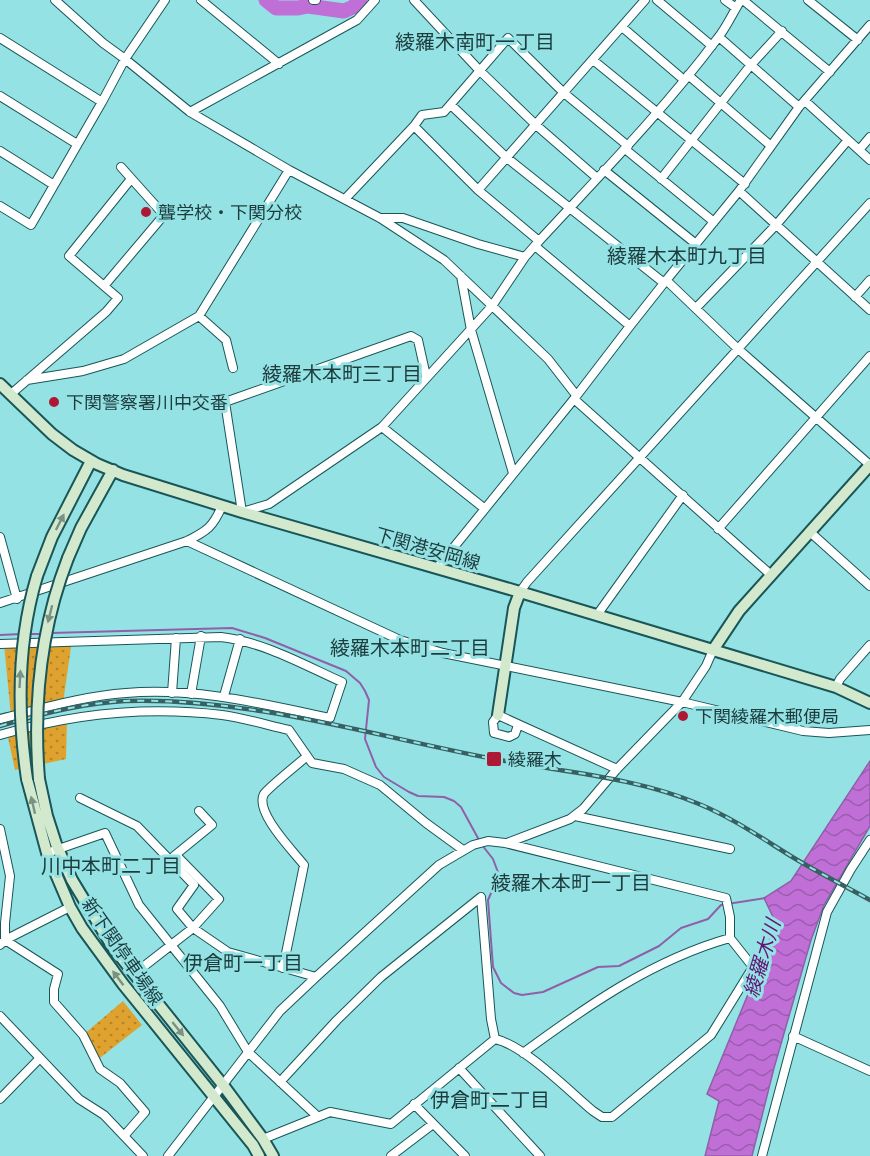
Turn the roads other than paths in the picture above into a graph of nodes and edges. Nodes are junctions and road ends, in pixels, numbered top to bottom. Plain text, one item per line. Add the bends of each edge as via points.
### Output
1 (55, 0) edge
2 (165, 0) edge
3 (201, 0) edge
4 (375, 0) edge
5 (414, 0) edge
6 (645, 0) edge
7 (657, 0) edge
8 (725, 0) edge
9 (742, 0) edge
10 (808, 0) edge
11 (735, 8) junction
12 (870, 25) edge
13 (622, 27) junction
14 (782, 32) junction
15 (719, 37) junction
16 (0, 38) edge
17 (858, 40) junction
18 (712, 46) junction
19 (125, 59) junction
20 (593, 60) junction
21 (279, 64) junction
22 (750, 66) junction
23 (480, 71) junction
24 (830, 72) junction
25 (686, 77) junction
26 (564, 93) junction
27 (0, 96) edge
28 (102, 102) junction
29 (721, 103) junction
30 (802, 104) junction
31 (451, 105) junction
32 (190, 112) junction
33 (656, 113) junction
34 (536, 125) junction
35 (414, 126) junction
36 (870, 137) edge
37 (848, 140) junction
38 (691, 141) junction
39 (77, 144) junction
40 (771, 146) junction
41 (626, 148) junction
42 (859, 150) junction
43 (0, 151) edge
44 (507, 158) junction
45 (870, 160) edge
46 (121, 167) dead end
47 (289, 170) junction
48 (604, 170) junction
49 (597, 178) junction
50 (661, 179) junction
51 (131, 180) junction
52 (54, 184) junction
53 (745, 184) junction
54 (478, 190) junction
55 (739, 191) junction
56 (345, 200) junction
57 (870, 203) edge
58 (0, 206) edge
59 (570, 207) junction
60 (380, 218) junction
61 (714, 222) junction
62 (776, 225) junction
63 (537, 244) junction
64 (696, 244) junction
65 (525, 257) junction
66 (816, 262) junction
67 (461, 276) junction
68 (870, 280) edge
69 (665, 282) junction
70 (104, 286) junction
71 (855, 297) junction
72 (492, 306) junction
73 (696, 308) junction
74 (870, 310) edge
75 (199, 316) junction
76 (630, 326) junction
77 (471, 330) junction
78 (737, 348) junction
79 (870, 356) edge
80 (233, 368) dead end
81 (426, 376) junction
82 (27, 380) junction
83 (0, 384) edge
84 (11, 394) junction
85 (575, 397) junction
86 (816, 418) junction
87 (382, 427) junction
88 (639, 458) junction
89 (92, 461) junction
90 (870, 465) edge
91 (113, 470) junction
92 (513, 473) junction
93 (683, 495) junction
94 (222, 506) junction
95 (485, 509) junction
96 (242, 512) junction
97 (718, 529) junction
98 (810, 532) junction
99 (0, 537) edge
100 (187, 541) junction
101 (437, 568) junction
102 (771, 575) junction
103 (870, 586) edge
104 (520, 592) junction
105 (18, 598) junction
106 (0, 603) edge
107 (597, 615) junction
108 (201, 636) junction
109 (176, 638) junction
110 (240, 639) junction
111 (0, 644) edge
112 (870, 645) edge
113 (713, 650) junction
114 (506, 665) junction
115 (836, 687) junction
116 (172, 693) junction
117 (191, 694) junction
118 (224, 696) junction
119 (682, 702) junction
120 (870, 703) edge
121 (498, 715) junction
122 (0, 718) edge
123 (518, 725) junction
124 (870, 730) edge
125 (0, 735) edge
126 (306, 757) junction
127 (616, 769) junction
128 (80, 798) dead end
129 (199, 811) dead end
130 (575, 816) junction
131 (0, 829) edge
132 (870, 840) edge
133 (505, 843) junction
134 (58, 849) junction
135 (730, 849) dead end
136 (463, 850) junction
137 (47, 853) junction
138 (174, 857) junction
139 (6, 862) junction
140 (0, 868) edge
141 (70, 907) junction
142 (193, 928) junction
143 (730, 938) junction
144 (2, 942) edge
145 (171, 947) junction
146 (283, 968) junction
147 (134, 974) junction
148 (316, 977) junction
149 (1, 1019) edge
150 (793, 1036) junction
151 (495, 1039) junction
152 (248, 1052) junction
153 (523, 1053) junction
154 (40, 1058) junction
155 (459, 1068) junction
156 (870, 1071) edge
157 (280, 1082) junction
158 (223, 1085) junction
159 (213, 1096) junction
160 (0, 1100) edge
161 (414, 1104) junction
162 (317, 1116) junction
163 (433, 1124) junction
164 (124, 1136) junction
165 (263, 1139) junction
166 (142, 1156) edge
167 (168, 1156) edge
168 (259, 1156) edge
169 (273, 1156) edge
170 (391, 1156) edge
171 (465, 1156) edge
172 (540, 1156) edge
173 (762, 1156) edge

1 - 19 street
2 - 19 street
3 - 21 street
4 - 21 street via 357,20
5 - 23 street
6 - 13 street
7 - 18 street
8 - 11 street
9 - 11 street
9 - 14 street
10 - 17 street
11 - 15 street
12 - 17 street
13 - 20 street
13 - 25 street
14 - 22 street
14 - 24 street
15 - 18 street
15 - 22 street
16 - 28 street
17 - 24 street
18 - 25 street
19 - 28 street
19 - 32 street
20 - 26 street
20 - 33 street
21 - 32 street
22 - 29 street
22 - 30 street
23 - 26 street via 508,38
23 - 31 street
23 - 34 street
24 - 30 street
25 - 29 street
25 - 33 street
26 - 34 street
26 - 41 street
27 - 39 street
28 - 39 street
29 - 38 street
29 - 40 street
30 - 37 street
30 - 40 street
31 - 35 street via 444,112 422,115
31 - 44 street
32 - 47 street
33 - 38 street
33 - 41 street
34 - 44 street
34 - 49 street
35 - 54 street
35 - 56 street
36 - 42 street
37 - 42 street
37 - 62 street
38 - 50 street
38 - 53 street
39 - 52 street
40 - 53 street
41 - 48 street
41 - 50 street
42 - 45 street
43 - 52 street
44 - 54 street
44 - 59 street
46 - 51 street
47 - 56 street
47 - 75 street
48 - 49 street
48 - 64 street
49 - 59 street
50 - 61 street
51 - 70 street via 164,215
51 - 70 street via 69,256
52 - 58 street via 31,225
53 - 55 street
54 - 63 street
55 - 61 street
55 - 62 street
56 - 60 street
57 - 66 street
59 - 63 street
59 - 69 street
60 - 65 street via 403,218
60 - 67 street via 444,260
61 - 64 street
62 - 66 street
62 - 73 street
63 - 65 street
63 - 76 street
64 - 69 street
65 - 72 street
66 - 71 street
66 - 78 street
67 - 72 street
67 - 77 street
68 - 71 street
69 - 73 street
69 - 76 street
70 - 82 street via 118,298
71 - 74 street
72 - 77 street
72 - 85 street via 548,358
73 - 78 street
75 - 80 street via 226,340
75 - 82 street via 124,359 83,371
76 - 85 street
77 - 81 street
77 - 92 street
78 - 86 street
78 - 88 street
79 - 86 street
81 - 87 street
81 - 96 street via 418,340 411,336 225,402
82 - 84 street
83 - 84 main road, 下関港安岡線
84 - 89 main road, 下関港安岡線 via 52,434
85 - 88 street
85 - 92 street
86 - 90 street
86 - 97 street
87 - 95 street
87 - 96 street via 269,504
88 - 93 street
88 - 104 street
89 - 91 main road, 下関港安岡線
137 -> 89 main road, 新下関停車場線, bridge via 27,779 20,678 29,602 37,576 52,537
90 - 98 main road
91 - 94 main road, 下関港安岡線
91 -> 134 main road, 新下関停車場線, bridge via 68,558 50,610 40,666 36,736 39,779
92 - 95 street
93 - 97 street
93 - 107 street
94 - 96 main road, 下関港安岡線
94 - 100 street via 206,531
95 - 101 street
96 - 101 main road, 下関港安岡線
97 - 102 street
98 - 102 main road
98 - 103 street
99 - 105 street
100 - 105 street
100 - 114 street via 400,640
101 - 104 main road, 下関港安岡線
102 - 113 main road via 739,611
104 - 107 main road, 下関港安岡線
104 - 114 main road
105 - 106 street
107 - 113 main road, 下関港安岡線
108 - 109 street
108 - 110 street
108 - 117 street
109 - 111 street
109 - 116 street
110 - 118 street
110 - 118 street via 342,682 330,718
112 - 115 street
113 - 115 main road, 下関港安岡線
113 - 119 street
114 - 119 street
114 - 121 main road
115 - 120 main road, 下関港安岡線
116 - 117 street
116 - 122 street via 95,697
117 - 118 street
119 - 124 street via 803,731
119 - 127 street
121 - 123 street
121 - 123 street via 493,723 494,733 509,736 515,734
123 - 127 street
125 - 126 street via 55,721 135,712 223,715 289,730
126 - 136 street via 312,764 344,769 380,785
126 - 146 street via 265,794 262,803 271,823 304,865
127 - 130 street
128 - 138 street via 137,826
129 - 138 street via 212,825
130 - 133 street
130 - 135 street
131 - 139 street
132 - 150 street via 827,912
133 - 136 street via 486,841
133 - 143 street via 726,898
134 - 137 street
134 - 145 street via 105,833 139,905
134 - 147 main road, 新下関停車場線 via 92,915
136 - 148 street via 439,865
137 - 141 main road, 新下関停車場線
138 - 142 street via 194,885 177,909
138 - 142 street via 219,899
139 - 140 street
139 - 144 street via 10,876
141 - 144 street
159 -> 141 main road, 新下関停車場線 via 116,975
142 - 145 street
142 - 146 street via 228,952
143 - 153 street via 700,946 637,976 586,1006
143 - 153 street via 753,967 711,1035 612,1117 602,1117
144 - 164 street via 58,974 54,1002 83,1035 100,1069 120,1083 146,1112
145 - 147 street
145 - 152 street via 220,1006
146 - 148 street
147 -> 158 main road, 新下関停車場線
148 - 152 street via 280,1011
149 - 154 street
150 - 156 street
150 - 173 street
151 - 153 street via 507,1041
151 - 155 street
151 - 157 street via 481,897 381,977
152 - 157 street
152 - 158 street
154 - 160 street
154 - 164 street via 79,1099 104,1115
155 - 161 street
155 - 172 street
157 - 162 street
158 - 159 street
158 - 165 main road, 新下関停車場線
159 - 167 street
159 - 168 main road, 新下関停車場線
161 - 162 street via 391,1124 330,1112
161 - 163 street
162 - 165 street
163 - 170 street
163 - 171 street
164 - 166 street
165 - 169 main road, 新下関停車場線

